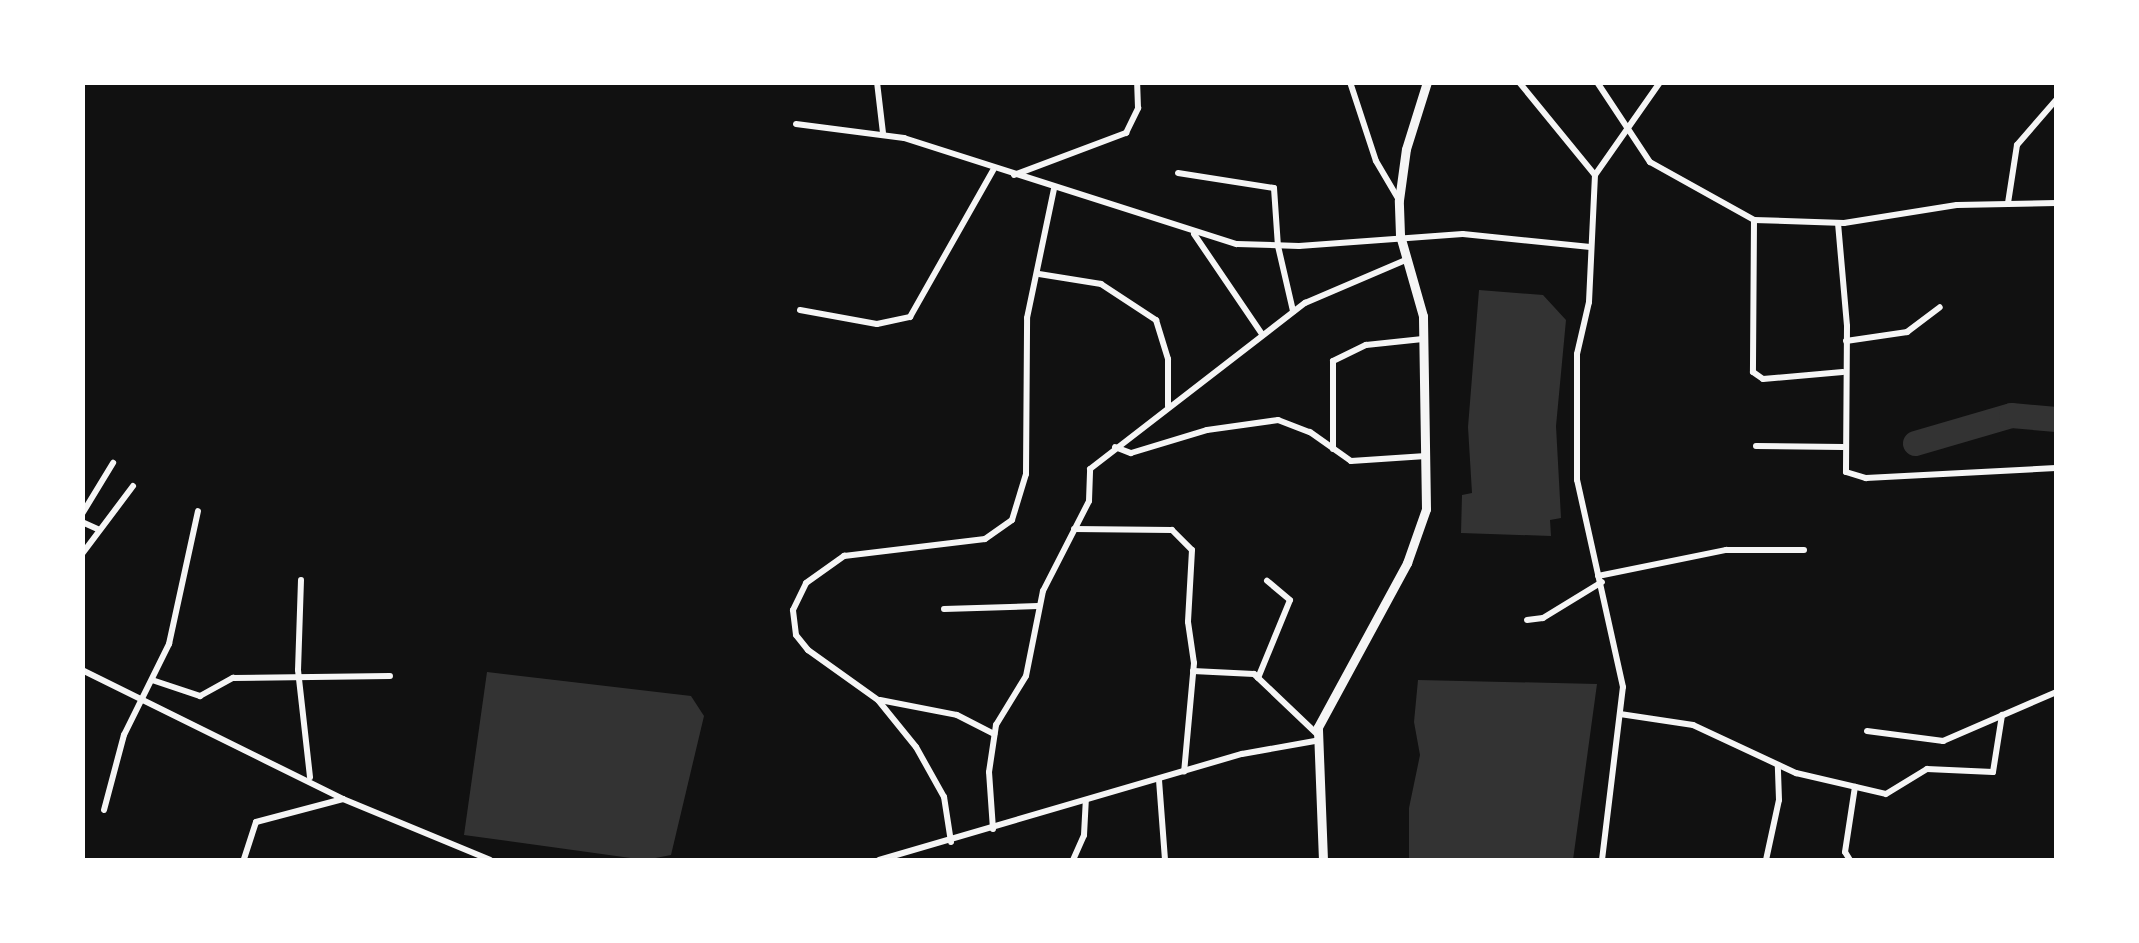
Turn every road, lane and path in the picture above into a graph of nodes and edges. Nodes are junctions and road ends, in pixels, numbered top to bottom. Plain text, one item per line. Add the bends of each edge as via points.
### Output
1 (876, 82) edge
2 (1137, 82) edge
3 (1350, 82) edge
4 (1428, 82) edge
5 (1519, 82) edge
6 (1596, 82) edge
7 (1660, 82) edge
8 (2056, 100) edge
9 (796, 124) dead end
10 (1625, 130) junction
11 (883, 133) junction
12 (993, 170) junction
13 (1178, 173) dead end
14 (1594, 174) junction
15 (1013, 176) junction
16 (1054, 188) junction
17 (1399, 200) junction
18 (2008, 202) junction
19 (2056, 202) edge
20 (1754, 220) junction
21 (1838, 224) junction
22 (1193, 233) junction
23 (1400, 235) junction
24 (1278, 246) junction
25 (1590, 247) junction
26 (1408, 259) junction
27 (1039, 274) junction
28 (1940, 308) dead end
29 (800, 310) dead end
30 (1293, 311) junction
31 (1262, 334) junction
32 (1425, 338) junction
33 (1846, 341) junction
34 (1844, 372) junction
35 (1168, 406) junction
36 (1756, 446) dead end
37 (1116, 447) junction
38 (1842, 447) junction
39 (1333, 450) junction
40 (1428, 456) junction
41 (113, 463) dead end
42 (2056, 468) edge
43 (133, 486) dead end
44 (198, 511) dead end
45 (82, 514) edge
46 (82, 522) edge
47 (98, 529) junction
48 (1072, 529) junction
49 (1804, 550) dead end
50 (82, 554) edge
51 (1600, 579) junction
52 (301, 580) dead end
53 (1267, 581) dead end
54 (1038, 606) junction
55 (944, 609) dead end
56 (1527, 620) dead end
57 (82, 670) edge
58 (1193, 671) junction
59 (390, 676) dead end
60 (1258, 678) junction
61 (152, 680) junction
62 (299, 680) junction
63 (2056, 692) edge
64 (143, 695) junction
65 (878, 700) junction
66 (1620, 714) junction
67 (2002, 715) junction
68 (1867, 731) dead end
69 (994, 734) junction
70 (1316, 738) junction
71 (1778, 766) junction
72 (1184, 772) junction
73 (310, 778) junction
74 (1159, 780) junction
75 (1856, 787) junction
76 (343, 798) junction
77 (1086, 801) junction
78 (104, 810) dead end
79 (993, 829) junction
80 (951, 842) junction
81 (244, 860) edge
82 (490, 860) edge
83 (879, 860) edge
84 (1072, 860) edge
85 (1165, 860) edge
86 (1324, 860) edge
87 (1602, 860) edge
88 (1766, 860) edge
89 (1850, 860) edge

1 - 11 street
2 - 15 street via 1138,108 1126,133
3 - 17 street via 1376,161
4 - 17 street via 1406,149
5 - 14 street
6 - 10 street
7 - 10 street
8 - 18 street via 2017,145
9 - 11 street
10 - 14 street
10 - 20 street via 1650,162
11 - 12 street
12 - 15 street
12 - 29 street via 910,316 878,324
13 - 24 street via 1274,188
14 - 25 street
15 - 16 street
16 - 22 street
16 - 27 street
17 - 23 street
18 - 19 street
18 - 21 street
20 - 21 street
20 - 34 street via 1753,372 1764,378
21 - 33 street
22 - 24 street
22 - 31 street
23 - 24 street
23 - 25 street via 1464,234
23 - 26 street
24 - 30 street
25 - 51 street via 1574,421 1577,480
26 - 30 street
26 - 32 street
27 - 35 street via 1101,284 1156,320 1168,359
27 - 65 street via 1024,348 1025,488 1012,520 985,539 844,556 806,583 793,610 796,636 808,650
28 - 33 street via 1907,332
30 - 31 street
31 - 35 street
32 - 39 street via 1366,345 1334,361
32 - 40 street
33 - 34 street
34 - 38 street
35 - 37 street
36 - 38 street
37 - 39 street via 1131,453 1207,430 1278,420
37 - 48 street via 1090,469 1089,501
38 - 42 street via 1846,472 1857,478
39 - 40 street via 1358,462
40 - 70 street via 1420,536
41 - 45 street
43 - 47 street
44 - 61 street via 172,631
46 - 47 street
47 - 50 street
48 - 54 street
48 - 58 street via 1172,530 1185,538 1196,562 1188,617
49 - 51 street via 1726,550
51 - 56 street via 1543,618
51 - 66 street via 1611,655 1623,687
52 - 62 street
53 - 60 street via 1290,600
54 - 55 street
54 - 69 street via 1029,667
57 - 64 street
58 - 60 street
58 - 72 street
59 - 62 street
60 - 70 street
61 - 62 street via 200,696 226,679
61 - 64 street
62 - 73 street
63 - 67 street
64 - 73 street
64 - 78 street
65 - 69 street via 957,715
65 - 80 street via 932,773
66 - 71 street via 1694,725
66 - 87 street
67 - 68 street via 1934,742
67 - 75 street via 1993,772 1927,770 1886,794
69 - 79 street
70 - 72 street
70 - 86 street
71 - 75 street
71 - 88 street via 1779,800
72 - 74 street
73 - 76 street
74 - 77 street
74 - 85 street
75 - 89 street via 1845,852
76 - 81 street via 267,815 256,822
76 - 82 street
77 - 79 street
77 - 84 street via 1084,835
79 - 80 street
80 - 83 street

